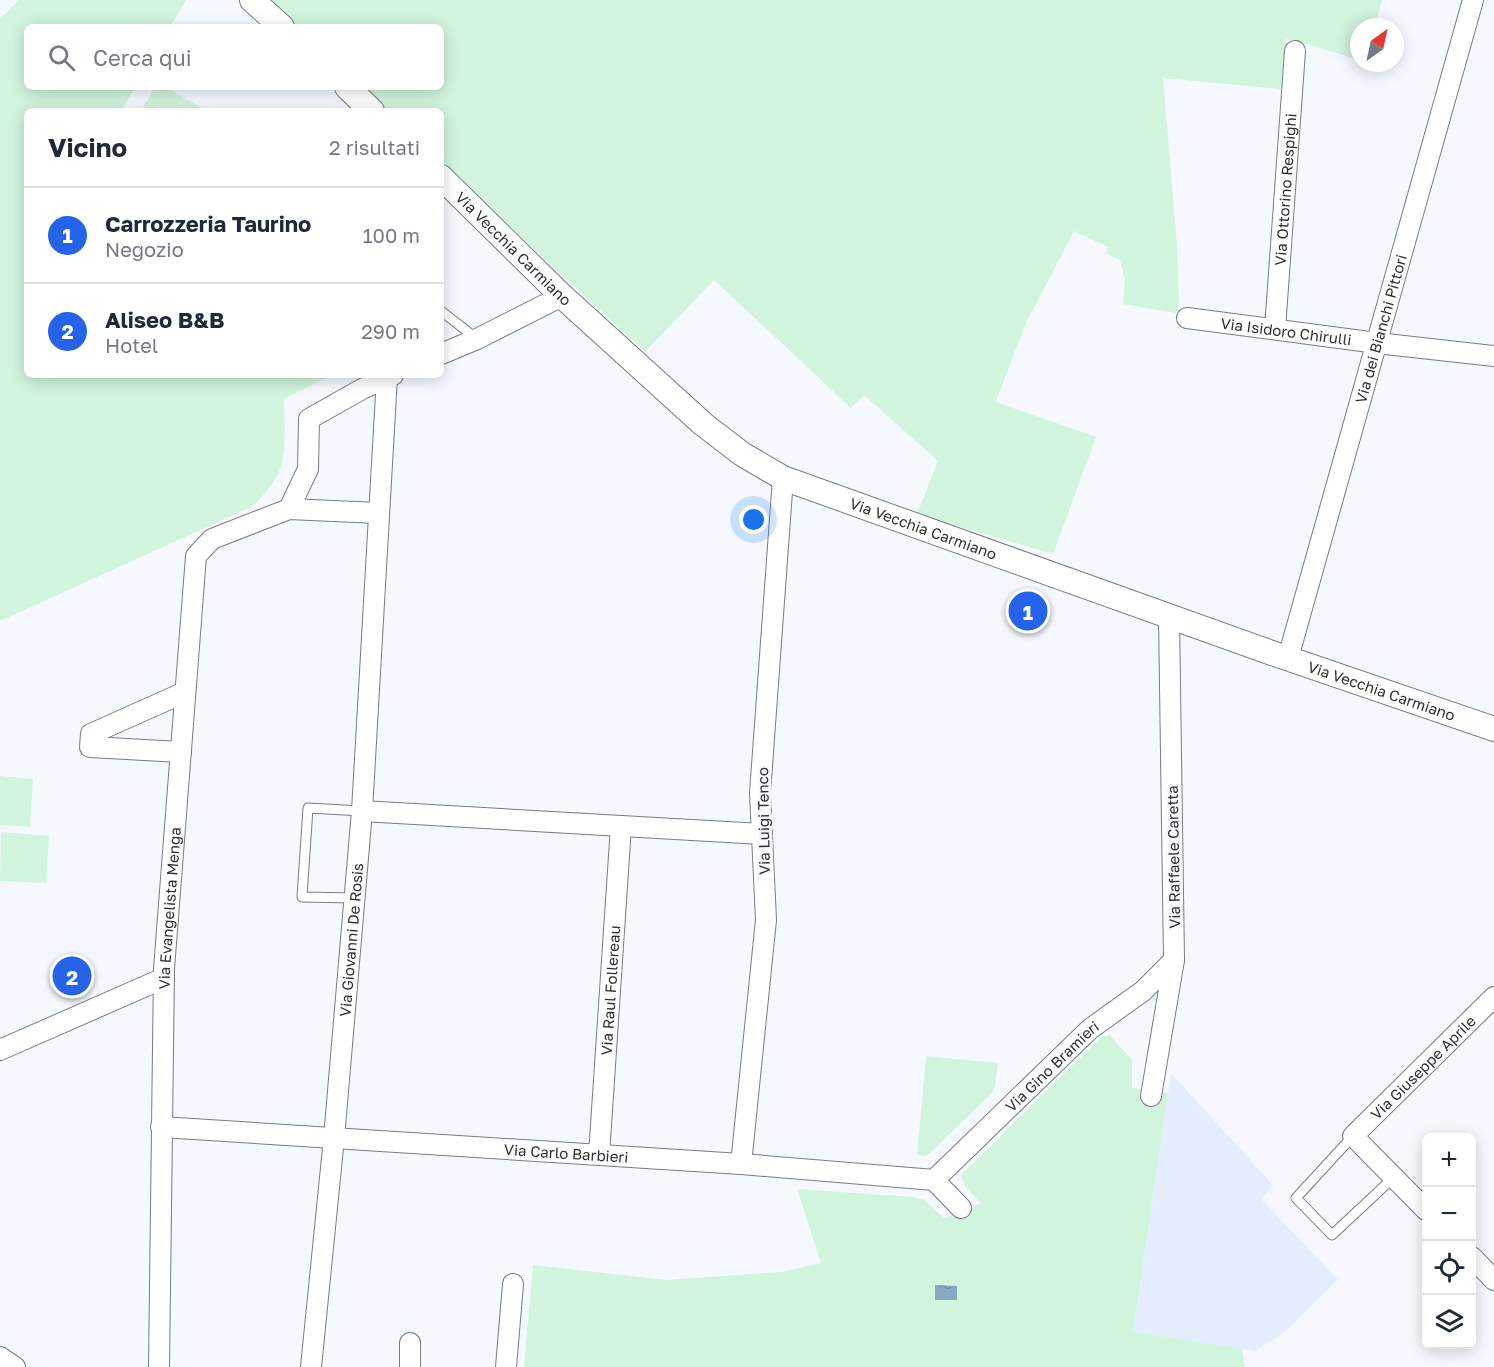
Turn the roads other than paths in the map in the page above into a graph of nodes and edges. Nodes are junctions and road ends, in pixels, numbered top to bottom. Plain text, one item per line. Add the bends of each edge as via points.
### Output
1 (252, 0) edge
2 (1473, 0) edge
3 (279, 24) edge
4 (1294, 51) dead end
5 (350, 90) edge
6 (369, 108) edge
7 (444, 180) edge
8 (562, 296) junction
9 (444, 313) edge
10 (1187, 318) dead end
11 (1275, 329) junction
12 (477, 339) junction
13 (1377, 343) junction
14 (444, 353) edge
15 (1494, 356) edge
16 (384, 378) edge
17 (390, 378) edge
18 (783, 478) junction
19 (289, 509) junction
20 (378, 513) junction
21 (1169, 616) junction
22 (1288, 658) junction
23 (185, 692) junction
24 (1493, 725) edge
25 (181, 752) junction
26 (362, 811) junction
27 (621, 826) junction
28 (762, 834) junction
29 (355, 898) junction
30 (1174, 960) junction
31 (164, 978) junction
32 (1494, 997) edge
33 (0, 1050) edge
34 (1151, 1096) dead end
35 (161, 1127) junction
36 (1353, 1136) junction
37 (334, 1138) junction
38 (599, 1155) junction
39 (741, 1164) junction
40 (1394, 1177) junction
41 (934, 1180) junction
42 (1422, 1206) edge
43 (961, 1208) dead end
44 (1476, 1261) edge
45 (1494, 1280) edge
46 (513, 1284) dead end
47 (410, 1343) dead end
48 (0, 1357) edge
49 (15, 1367) edge
50 (159, 1367) edge
51 (311, 1367) edge
52 (410, 1367) edge
53 (506, 1367) edge

1 - 3 street
2 - 13 street, Via dei Bianchi Pittori
4 - 11 street, Via Ottorino Respighi
5 - 6 street
7 - 8 street, Via Vecchia Carmiano
8 - 12 street
8 - 18 street, Via Vecchia Carmiano via 703,424 741,454
9 - 12 lane
10 - 11 street, Via Isidoro Chirulli
11 - 13 street, Via Isidoro Chirulli
12 - 14 street
13 - 15 street, Via Isidoro Chirulli
13 - 22 street, Via dei Bianchi Pittori
16 - 19 street via 360,386 309,419 308,469
17 - 20 street, Via Giovanni De Rosis
18 - 21 street, Via Vecchia Carmiano
18 - 28 street, Via Luigi Tenco via 760,793
19 - 20 street
19 - 23 street, Via Evangelista Menga via 212,539 196,556
20 - 26 street, Via Giovanni De Rosis
21 - 22 street, Via Vecchia Carmiano
21 - 30 street, Via Raffaele Caretta
22 - 24 street, Via Vecchia Carmiano
23 - 25 street, Via Evangelista Menga
23 - 25 street via 91,734 90,747
25 - 31 street, Via Evangelista Menga
26 - 27 street
26 - 29 street, Via Giovanni De Rosis
26 - 29 lane via 308,808 302,897
27 - 28 street
27 - 38 street, Via Raul Follereau
28 - 39 street, Via Luigi Tenco via 766,920
29 - 37 street, Via Giovanni De Rosis
30 - 34 street, Via Raffaele Caretta
30 - 41 street, Via Gino Bramieri via 1143,991 1090,1029
31 - 33 street
31 - 35 street, Via Evangelista Menga
32 - 36 street, Via Giuseppe Aprile
35 - 37 street, Via Carlo Barbieri
35 - 50 street, Via Evangelista Menga
36 - 40 street
36 - 40 lane via 1296,1198 1332,1235
37 - 38 street, Via Carlo Barbieri
37 - 51 street, Via Giovanni De Rosis
38 - 39 street, Via Carlo Barbieri
39 - 41 street, Via Carlo Barbieri
40 - 42 street
41 - 43 street
44 - 45 street
46 - 53 street
47 - 52 street
48 - 49 street

